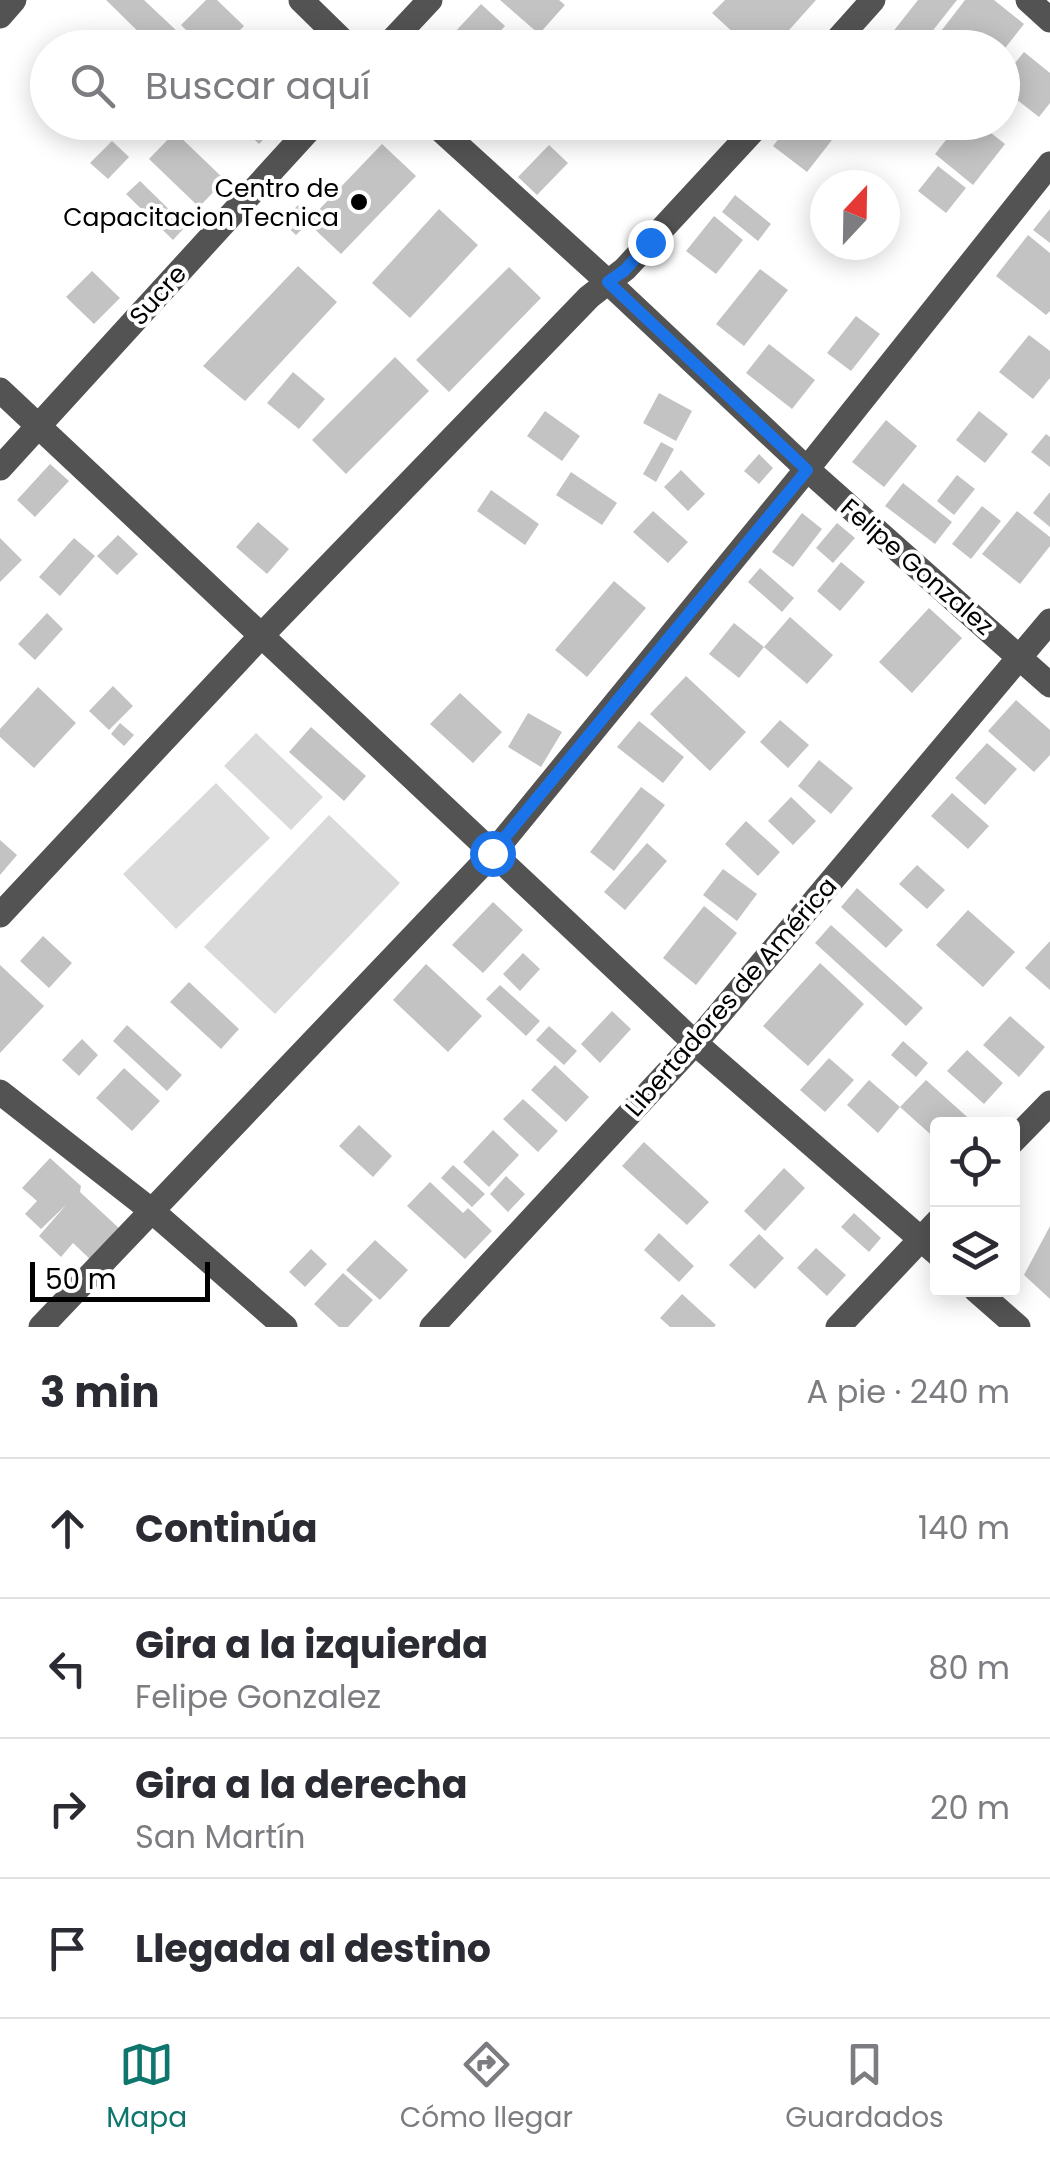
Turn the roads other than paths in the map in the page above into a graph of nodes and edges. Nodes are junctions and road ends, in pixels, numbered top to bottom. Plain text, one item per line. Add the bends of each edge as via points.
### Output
1 (14, 0) edge
2 (301, 0) edge
3 (430, 0) edge
4 (874, 0) edge
5 (1028, 0) edge
6 (0, 16) edge
7 (1050, 20) edge
8 (332, 30) edge
9 (402, 30) edge
10 (846, 30) edge
11 (300, 140) edge
12 (452, 140) edge
13 (744, 140) edge
14 (1050, 164) edge
15 (608, 282) junction
16 (0, 390) edge
17 (39, 426) junction
18 (0, 468) edge
19 (807, 470) junction
20 (1050, 621) edge
21 (262, 635) junction
22 (1021, 658) junction
23 (1050, 685) edge
24 (492, 853) junction
25 (0, 915) edge
26 (696, 1043) junction
27 (0, 1092) edge
28 (1050, 1102) edge
29 (1020, 1134) edge
30 (152, 1211) junction
31 (930, 1236) edge
32 (930, 1240) edge
33 (984, 1297) edge
34 (41, 1327) edge
35 (286, 1327) edge
36 (432, 1327) edge
37 (838, 1327) edge
38 (1018, 1327) edge

1 - 6 street
2 - 8 street
3 - 9 street
4 - 10 street
5 - 7 street
11 - 17 street, Sucre
12 - 15 street, Felipe Gonzalez
13 - 15 street
14 - 19 street
15 - 19 street, Felipe Gonzalez
15 - 21 street
16 - 17 street
17 - 18 street, Sucre
17 - 21 street
19 - 22 street, Felipe Gonzalez
19 - 24 street
20 - 22 street, Libertadores de América
21 - 24 street
21 - 25 street
22 - 23 street, Felipe Gonzalez
22 - 26 street, Libertadores de América
24 - 26 street
24 - 30 street
26 - 31 street
26 - 36 street, Libertadores de América
27 - 30 street
28 - 29 street
30 - 34 street
30 - 35 street
32 - 37 street
33 - 38 street

